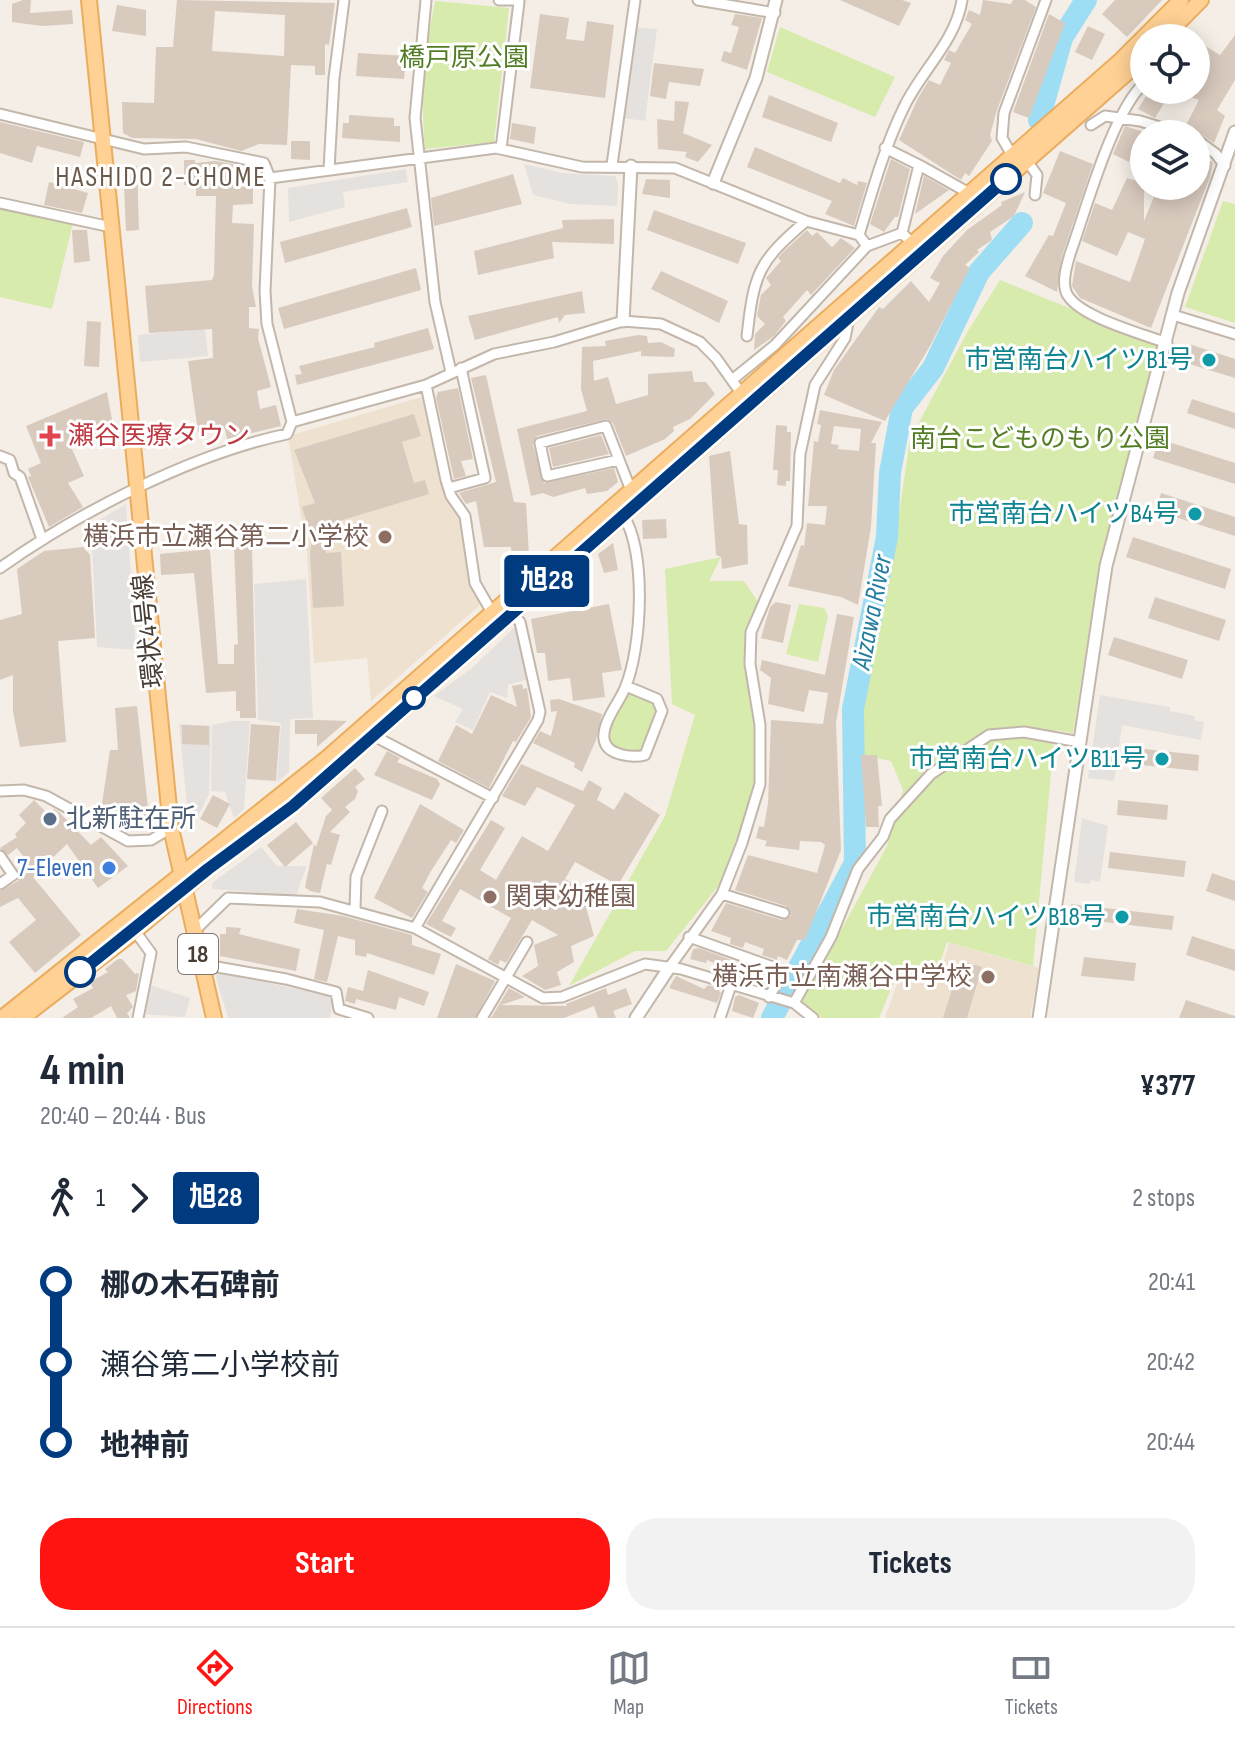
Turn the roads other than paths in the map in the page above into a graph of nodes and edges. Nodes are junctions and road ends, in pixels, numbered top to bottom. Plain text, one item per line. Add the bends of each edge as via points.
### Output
1 (89, 0) edge
2 (344, 0) edge
3 (426, 0) edge
4 (499, 0) edge
5 (635, 0) edge
6 (698, 0) edge
7 (776, 0) edge
8 (962, 0) edge
9 (1046, 0) edge
10 (1181, 0) edge
11 (1201, 0) edge
12 (519, 1) edge
13 (775, 13) junction
14 (1177, 24) edge
15 (1130, 70) edge
16 (1130, 100) edge
17 (0, 114) edge
18 (1120, 119) junction
19 (1130, 121) edge
20 (1091, 125) dead end
21 (1235, 132) edge
22 (101, 136) junction
23 (885, 148) junction
24 (501, 149) junction
25 (1210, 150) edge
26 (1012, 155) junction
27 (419, 156) junction
28 (1027, 161) junction
29 (612, 165) junction
30 (919, 165) junction
31 (631, 166) junction
32 (1230, 168) edge
33 (329, 170) junction
34 (270, 178) junction
35 (713, 183) junction
36 (969, 193) junction
37 (1035, 195) dead end
38 (0, 203) edge
39 (806, 221) junction
40 (111, 227) junction
41 (859, 235) junction
42 (907, 238) junction
43 (867, 246) junction
44 (845, 310) junction
45 (1173, 315) junction
46 (623, 321) junction
47 (1235, 334) edge
48 (747, 336) dead end
49 (1167, 343) junction
50 (456, 370) junction
51 (426, 385) junction
52 (736, 386) junction
53 (292, 422) junction
54 (0, 456) edge
55 (618, 460) junction
56 (449, 488) junction
57 (630, 488) junction
58 (135, 492) junction
59 (623, 515) junction
60 (42, 539) junction
61 (0, 568) edge
62 (500, 612) junction
63 (626, 686) junction
64 (372, 735) junction
65 (1080, 742) junction
66 (0, 791) edge
67 (493, 798) junction
68 (382, 811) dead end
69 (171, 828) junction
70 (0, 856) edge
71 (181, 882) junction
72 (0, 884) edge
73 (722, 894) junction
74 (355, 909) junction
75 (784, 913) dead end
76 (415, 928) junction
77 (135, 931) junction
78 (193, 932) junction
79 (689, 937) junction
80 (527, 942) dead end
81 (200, 964) junction
82 (669, 968) junction
83 (505, 977) junction
84 (731, 985) junction
85 (772, 998) junction
86 (790, 1003) junction
87 (1, 1017) edge
88 (24, 1017) edge
89 (138, 1018) edge
90 (214, 1018) edge
91 (368, 1018) edge
92 (482, 1018) edge
93 (636, 1018) edge
94 (720, 1018) edge
95 (813, 1018) edge
96 (1039, 1018) edge

1 - 22 main road, 環状4号線 / 18
2 - 33 street
3 - 27 street via 415,89
4 - 12 street
5 - 29 street
6 - 13 street
7 - 13 street
8 - 23 street via 945,44 921,76
9 - 26 street via 1004,113 1002,138
10 - 26 main road
11 - 14 main road
12 - 24 street
13 - 35 street
15 - 28 main road
16 - 18 street
17 - 22 street
18 - 19 street
18 - 20 street via 1105,116
18 - 49 street via 1070,254 1067,293 1090,313
21 - 32 street
22 - 34 street via 144,149 186,147 264,163
22 - 40 main road, 環状4号線 / 18
23 - 30 street
23 - 41 street
24 - 27 street
24 - 29 street via 582,167
25 - 32 street
26 - 36 main road
27 - 33 street
27 - 50 street via 435,302
28 - 37 street via 1037,175
28 - 44 main road
29 - 31 street
30 - 36 street
30 - 42 street
31 - 35 street via 675,168
31 - 46 street
32 - 45 street via 1193,248
33 - 34 street
34 - 53 street via 267,324
35 - 39 street
36 - 42 main road
38 - 40 street
39 - 41 street
39 - 48 street via 770,252 759,269
40 - 58 main road, 環状4号線 / 18
41 - 43 street
42 - 43 street
42 - 44 main road
43 - 52 street
44 - 52 main road
44 - 59 main road
44 - 73 street via 845,338 815,385 800,454 797,526 751,632 760,784
45 - 47 street
45 - 49 street
46 - 50 street via 494,354
46 - 52 street via 642,320 700,342
49 - 65 street via 1106,566
50 - 51 street
50 - 56 street via 485,478
51 - 53 street
51 - 56 street
52 - 57 main road
53 - 58 street via 287,434 218,451
54 - 60 street via 10,460 20,477
55 - 55 street via 606,426 540,443 547,476
55 - 57 street
56 - 62 street via 465,516 475,583
57 - 62 main road
58 - 60 street
58 - 69 main road, 環状4号線 / 18
59 - 62 main road
59 - 63 street via 632,528 639,612
60 - 61 street
62 - 64 main road
62 - 67 street via 520,622 540,712
62 - 71 main road
63 - 63 street via 604,739 608,747 631,758 645,755 662,711 657,699
64 - 67 street
64 - 71 main road via 293,806
65 - 86 street via 996,733 931,774 890,819 858,869 831,937
65 - 96 street
66 - 69 street via 46,796 128,841 151,840
67 - 76 street
68 - 74 street via 356,877
69 - 71 main road, 環状4号線 / 18
70 - 72 street via 13,875
71 - 77 main road
71 - 78 main road, 環状4号線 / 18
71 - 87 main road
73 - 75 street
73 - 79 street
74 - 76 street
74 - 78 street via 228,898
76 - 83 street
77 - 88 main road
77 - 89 street via 151,953
78 - 81 main road, 環状4号線 / 18
79 - 82 street
79 - 85 street via 784,971
80 - 83 street
81 - 90 main road, 環状4号線 / 18
81 - 91 street via 336,992 339,1009
82 - 83 street via 645,964 562,997 543,998
82 - 84 street
82 - 93 street
83 - 92 street
84 - 85 street
84 - 94 street
85 - 86 street
86 - 95 street

